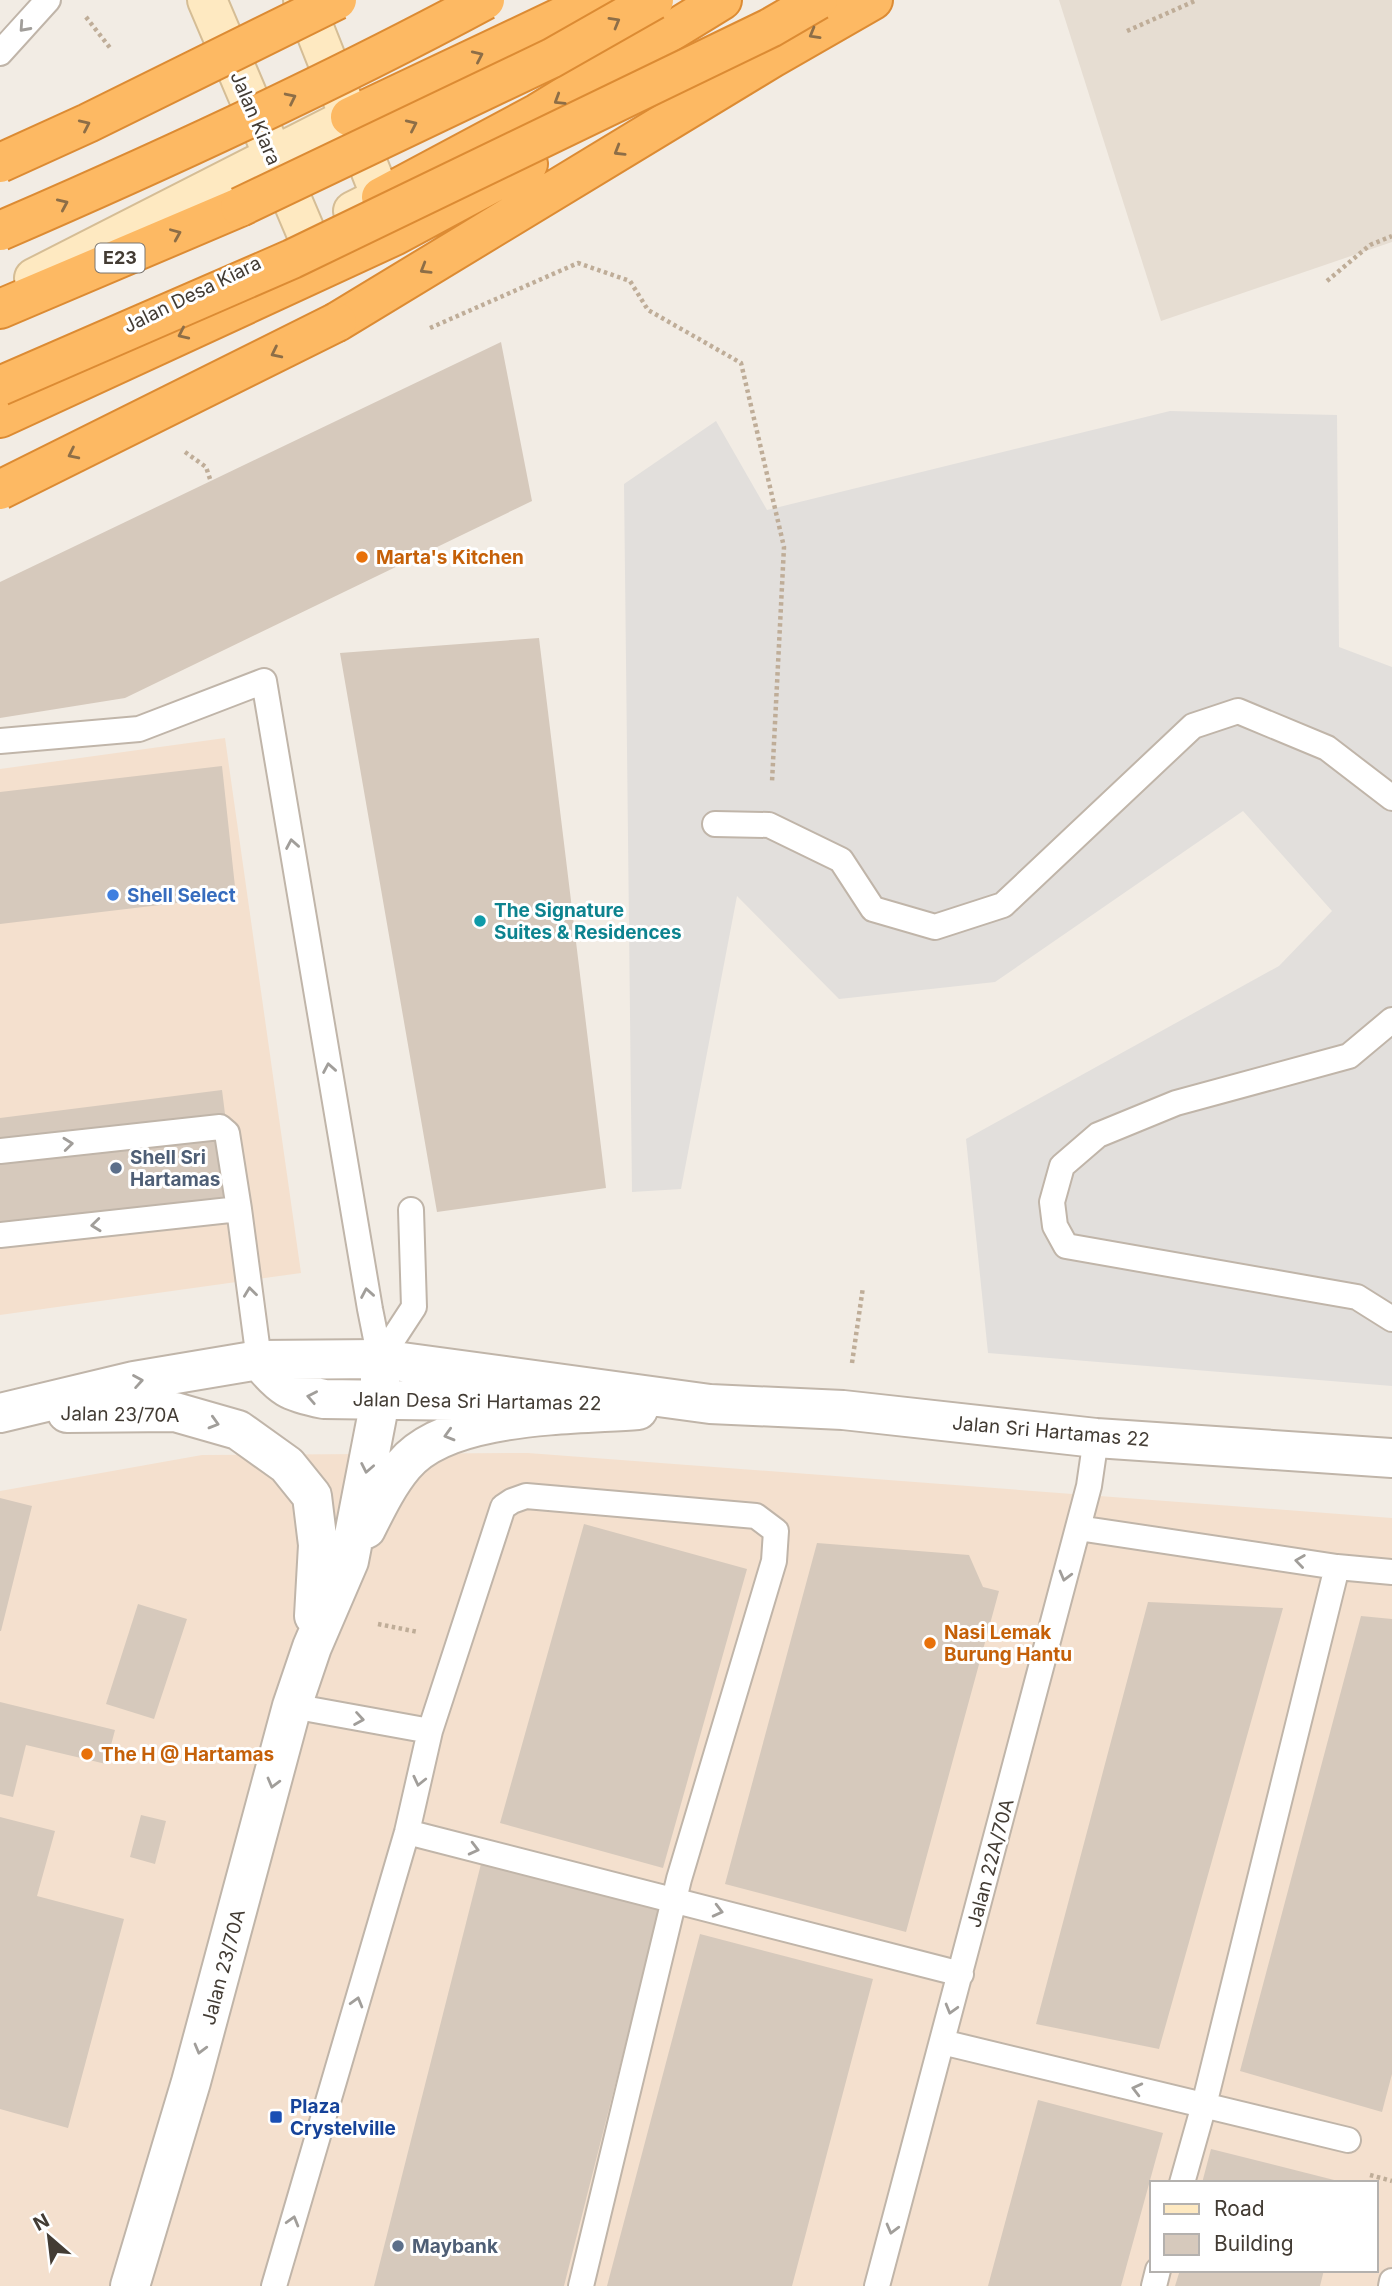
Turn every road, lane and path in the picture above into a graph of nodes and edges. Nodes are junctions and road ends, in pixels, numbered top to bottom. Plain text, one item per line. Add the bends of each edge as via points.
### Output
1 (48, 0) edge
2 (207, 0) edge
3 (303, 0) edge
4 (338, 0) edge
5 (485, 0) edge
6 (597, 0) edge
7 (654, 0) edge
8 (722, 0) edge
9 (803, 0) edge
10 (818, 0) edge
11 (873, 0) edge
12 (1197, 0) edge
13 (80, 10) dead end
14 (1127, 31) dead end
15 (111, 49) dead end
16 (0, 53) edge
17 (350, 117) junction
18 (273, 156) junction
19 (0, 163) edge
20 (381, 197) junction
21 (0, 234) edge
22 (307, 235) junction
23 (1392, 236) edge
24 (1327, 281) dead end
25 (0, 295) edge
26 (0, 309) edge
27 (451, 317) dead end
28 (0, 386) edge
29 (0, 418) edge
30 (178, 447) dead end
31 (211, 482) dead end
32 (0, 490) edge
33 (0, 741) edge
34 (1392, 798) edge
35 (716, 824) dead end
36 (769, 825) junction
37 (1392, 1020) edge
38 (0, 1151) edge
39 (239, 1209) junction
40 (411, 1210) dead end
41 (0, 1235) edge
42 (863, 1287) dead end
43 (1392, 1319) edge
44 (855, 1345) dead end
45 (380, 1359) junction
46 (259, 1360) junction
47 (380, 1401) junction
48 (710, 1404) junction
49 (0, 1414) edge
50 (1096, 1437) junction
51 (1392, 1458) edge
52 (1078, 1528) junction
53 (349, 1561) junction
54 (1338, 1567) junction
55 (1392, 1572) edge
56 (312, 1647) junction
57 (292, 1706) junction
58 (430, 1731) junction
59 (407, 1832) junction
60 (674, 1900) junction
61 (961, 1973) junction
62 (942, 2042) junction
63 (1204, 2105) junction
64 (1348, 2140) dead end
65 (1183, 2181) edge
66 (1392, 2281) edge
67 (130, 2286) edge
68 (274, 2286) edge
69 (581, 2286) edge
70 (877, 2286) edge
71 (1391, 2286) edge

1 -> 16 lane
2 - 18 main road, Jalan Kiara
3 - 17 main road
19 -> 4 highway, bridge
21 -> 5 highway, bridge via 181,152
17 -> 6 highway
26 -> 7 highway, E23, bridge via 240,207 552,58
8 -> 20 highway via 538,113
9 -> 29 highway, bridge via 628,110 394,236
10 - 28 highway, bridge via 770,28 292,259
11 -> 32 highway, bridge via 338,322
12 - 14 path
13 - 15 path
17 - 18 main road
17 - 20 main road
18 - 22 main road, Jalan Kiara
18 - 25 main road
20 - 22 main road, Jalan Desa Kiara
22 - 28 main road, Jalan Desa Kiara via 207,289
23 - 24 path via 1370,245
27 - 36 path via 578,263 630,281 648,310 741,363 784,547
30 - 31 path via 206,467
45 -> 33 lane via 264,681 139,729
34 - 36 lane via 1327,748 1238,711 1193,726 1003,905 935,926 873,909 841,860
35 - 36 lane
37 - 43 lane via 1349,1056 1176,1104 1098,1135 1062,1166 1052,1202 1055,1226 1066,1246 1357,1297
38 -> 39 lane via 220,1127 227,1133
39 -> 41 lane
46 -> 39 lane
40 - 45 lane via 414,1307
42 - 44 path
45 - 46 street, Jalan Desa Sri Hartamas 22
45 - 47 street, Jalan 23/70A
45 - 48 street, Jalan Sri Hartamas 22
47 -> 46 street, Jalan Desa Sri Hartamas 22 via 296,1394
49 -> 46 street, Jalan Desa Sri Hartamas 22 via 134,1381
47 - 48 street, Jalan Desa Sri Hartamas 22
47 -> 53 street, Jalan 23/70A
48 - 50 street, Jalan Sri Hartamas 22 via 843,1410
48 -> 53 street, Jalan Sri Hartamas 22 via 495,1422 437,1439 405,1463
49 -> 56 street, Jalan 23/70A via 176,1412 238,1430 287,1465 312,1496 318,1545
50 - 51 street, Jalan Sri Hartamas 22
50 - 52 lane, Jalan 22A/70A
54 -> 52 lane
52 -> 61 lane, Jalan 22A/70A
53 - 56 street, Jalan 23/70A
54 - 55 lane
54 - 63 lane
56 - 57 street, Jalan 23/70A
57 -> 58 lane
57 -> 67 street, Jalan 23/70A via 191,2082
58 -> 59 lane
58 - 60 lane via 503,1507 512,1501 526,1496 756,1516 776,1531 774,1561
59 -> 60 lane
68 -> 59 lane
60 -> 61 lane
60 - 69 lane
61 -> 62 lane, Jalan 22A/70A
63 -> 62 lane
62 -> 70 lane, Jalan 22A/70A
63 - 64 lane
63 - 65 lane
66 - 71 lane

